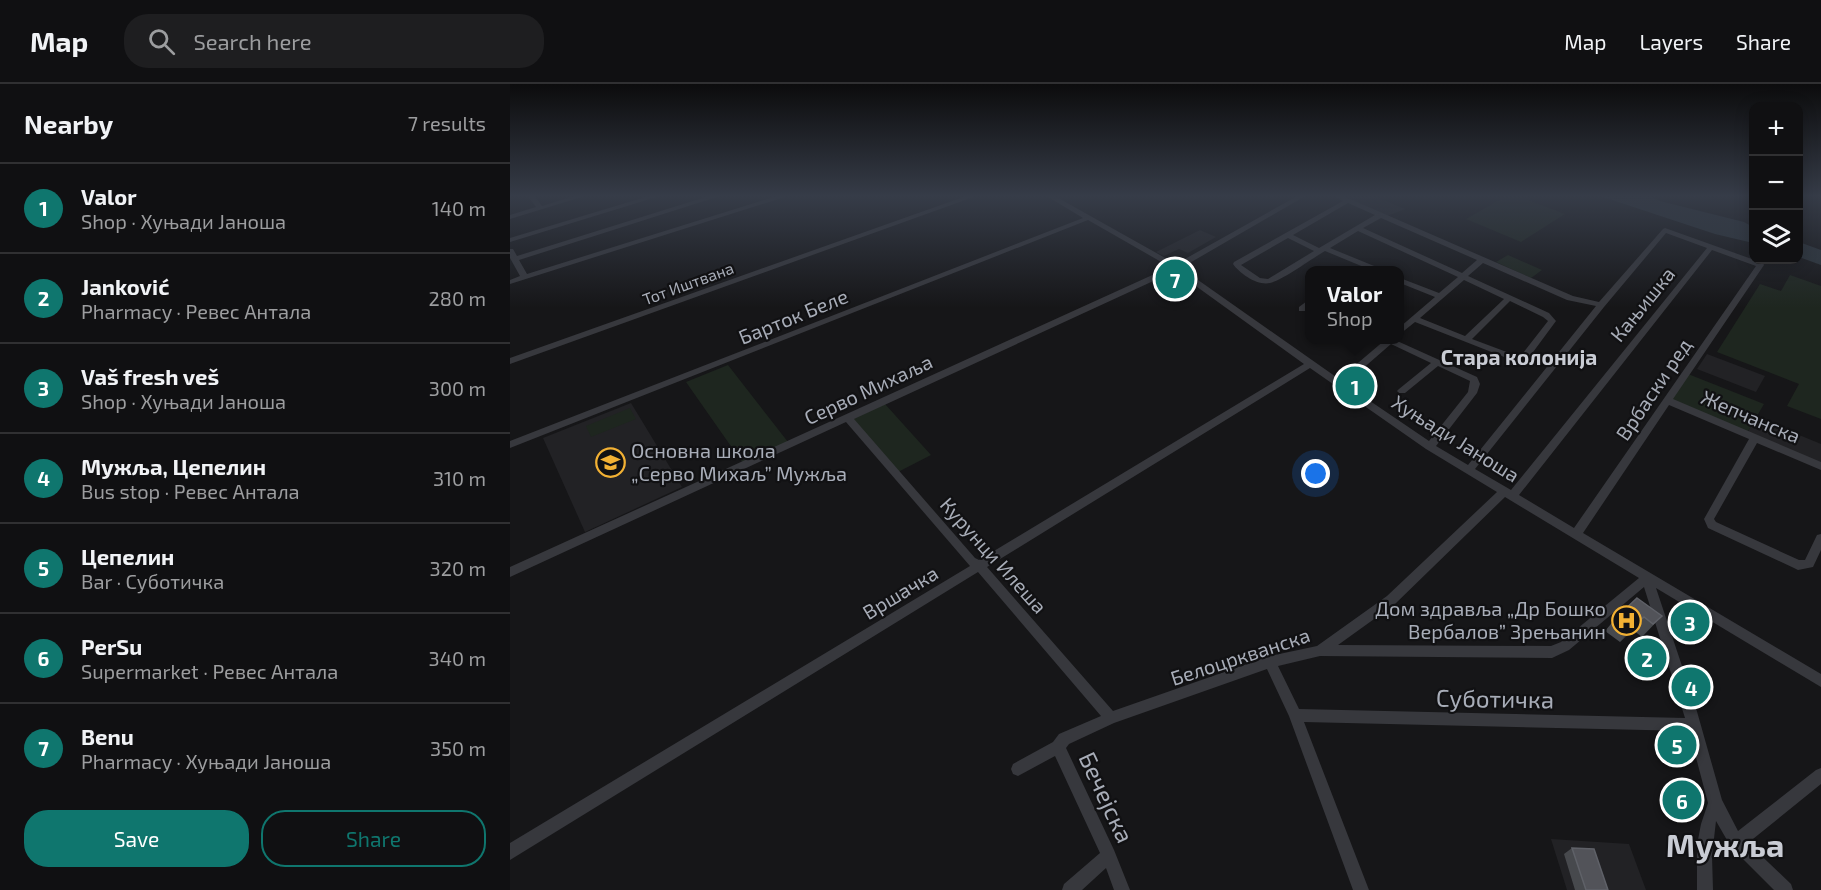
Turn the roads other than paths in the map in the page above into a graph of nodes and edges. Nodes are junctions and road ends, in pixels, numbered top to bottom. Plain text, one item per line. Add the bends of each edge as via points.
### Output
1 (535, 233) edge
2 (596, 233) edge
3 (669, 233) edge
4 (870, 233) edge
5 (1051, 233) edge
6 (1114, 233) edge
7 (1237, 233) edge
8 (1293, 233) edge
9 (1350, 233) edge
10 (1368, 233) edge
11 (1420, 233) edge
12 (1663, 233) edge
13 (1672, 233) edge
14 (1287, 236) junction
15 (510, 240) edge
16 (1711, 247) junction
17 (1322, 249) junction
18 (510, 251) edge
19 (515, 259) junction
20 (1482, 260) junction
21 (1361, 265) joint
22 (1364, 266) edge
23 (1175, 267) junction
24 (525, 278) junction
25 (1461, 278) junction
26 (510, 282) edge
27 (1404, 282) edge
28 (1440, 296) junction
29 (1509, 298) junction
30 (1601, 305) junction
31 (1305, 307) edge
32 (1302, 309) dead end
33 (1414, 319) junction
34 (1404, 328) edge
35 (1467, 339) junction
36 (1384, 344) edge
37 (1398, 344) edge
38 (510, 361) edge
39 (1438, 362) junction
40 (1310, 364) junction
41 (1339, 384) junction
42 (1402, 391) dead end
43 (1667, 400) junction
44 (848, 418) junction
45 (1755, 438) junction
46 (510, 445) edge
47 (1430, 447) junction
48 (1821, 465) edge
49 (1469, 470) junction
50 (1508, 493) junction
51 (1576, 534) junction
52 (1821, 538) edge
53 (980, 566) junction
54 (510, 572) edge
55 (1647, 578) junction
56 (1320, 651) junction
57 (1270, 662) junction
58 (1821, 681) edge
59 (1295, 715) junction
60 (1111, 718) junction
61 (1694, 725) junction
62 (1058, 747) junction
63 (1018, 769) dead end
64 (1821, 775) edge
65 (1715, 803) junction
66 (1736, 842) junction
67 (510, 852) edge
68 (1109, 855) junction
69 (1070, 890) edge
70 (1122, 890) edge
71 (1361, 890) edge
72 (1705, 890) edge
73 (1785, 890) edge

1 - 15 street
2 - 19 street
3 - 24 street
4 - 38 street, Тот Иштвана
5 - 46 street, Барток Беле
6 - 23 street, Хуњади Јаноша
7 - 23 street, Серво Михаља
8 - 14 street
9 - 17 street
10 - 25 street
11 - 20 street
12 - 30 street
13 - 16 street
14 - 17 street
14 - 17 street via 1237,264 1259,280 1267,281
16 - 43 street, Врбаски ред via 1760,265
16 - 50 street, Кањишка
17 - 21 street
18 - 19 street
19 - 24 street
20 - 25 street
20 - 30 street via 1570,298
21 - 22 street
23 - 40 street, Хуњади Јаноша
23 - 44 street, Серво Михаља
24 - 26 street
25 - 28 street
25 - 29 street
27 - 28 street
28 - 33 street
29 - 35 street
29 - 35 street via 1552,321 1522,361
30 - 49 street
31 - 32 street
33 - 34 street
33 - 35 street
36 - 41 street
37 - 39 street
39 - 42 street
39 - 47 street via 1474,379 1475,384
40 - 41 street, Хуњади Јаноша
40 - 53 street, Вршачка
41 - 47 street, Хуњади Јаноша
43 - 45 street, Жепчанска
43 - 51 street, Врбаски ред
44 - 53 street, Курунци Илеша via 971,561
44 - 54 street, Серво Михаља
45 - 48 street, Жепчанска
45 - 52 street via 1709,519 1711,523 1798,566 1809,564
47 - 49 street, Хуњади Јаноша
49 - 50 street, Хуњади Јаноша
50 - 51 street, Хуњади Јаноша
50 - 56 street, Белоцркванска via 1391,600
51 - 55 street, Хуњади Јаноша
53 - 60 street, Курунци Илеша
53 - 67 street, Вршачка
55 - 56 street via 1565,646 1552,652
55 - 58 street, Хуњади Јаноша
55 - 61 street
56 - 57 street, Белоцркванска
57 - 59 street
57 - 60 street, Белоцркванска
59 - 61 street, Суботичка
59 - 71 street
60 - 62 street, Бечејска via 1064,739
61 - 65 street
62 - 63 street
62 - 68 street, Бечејска
64 - 66 street
65 - 66 street
65 - 72 street via 1707,820
66 - 73 street
68 - 69 street
68 - 70 street, Бечејска

